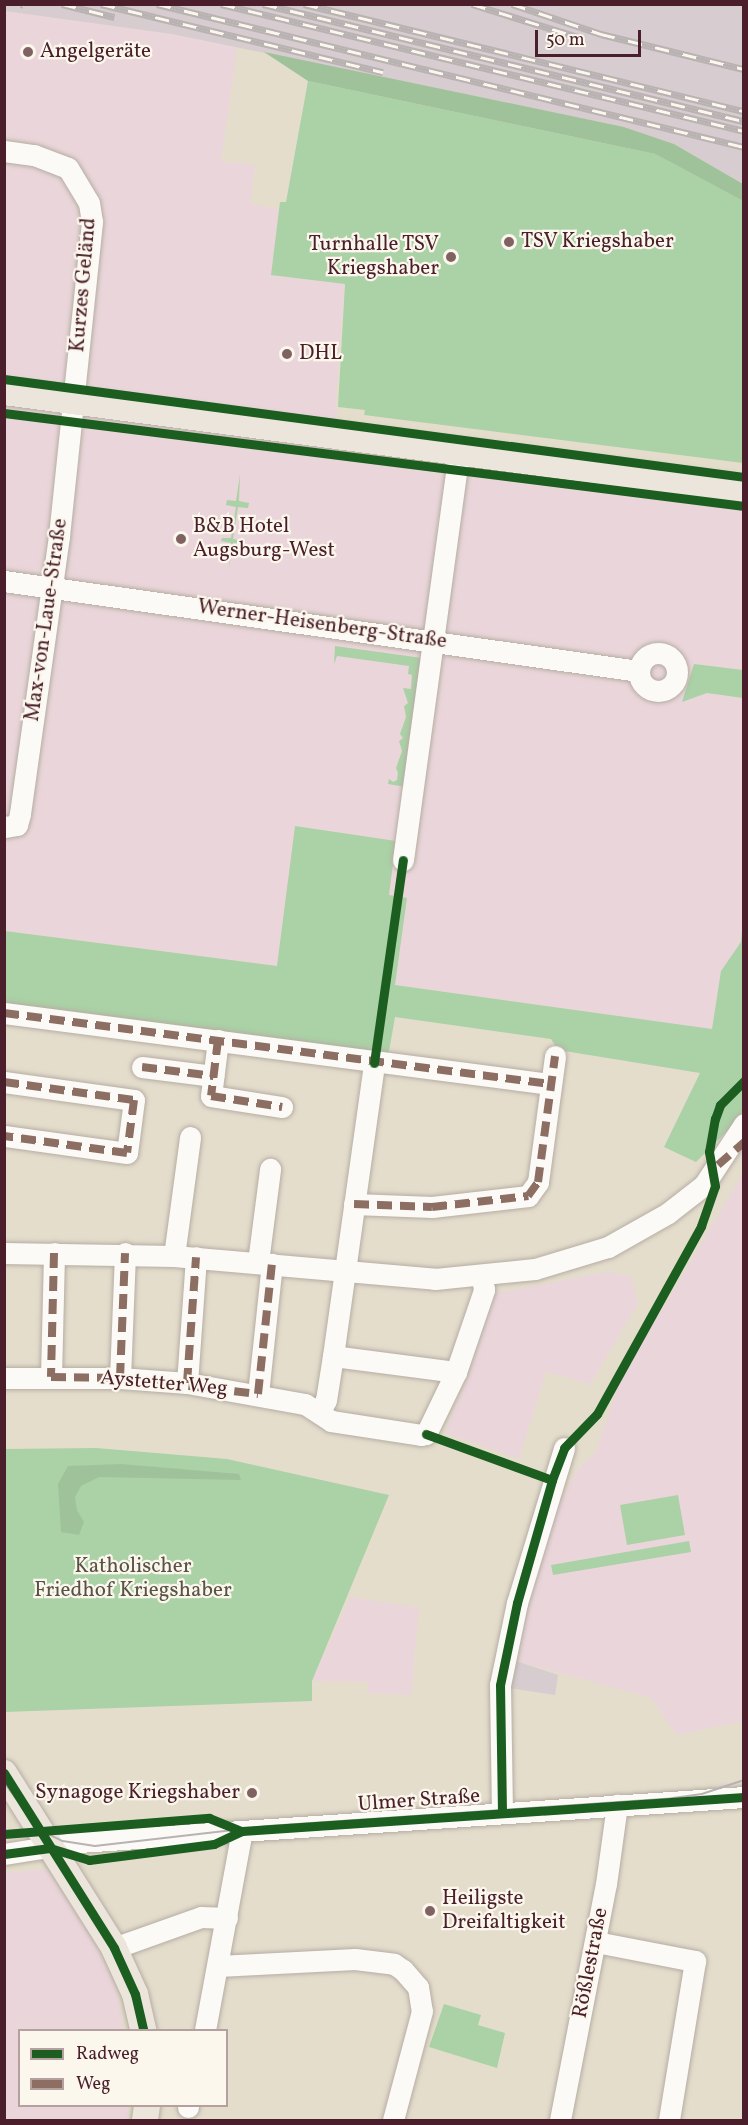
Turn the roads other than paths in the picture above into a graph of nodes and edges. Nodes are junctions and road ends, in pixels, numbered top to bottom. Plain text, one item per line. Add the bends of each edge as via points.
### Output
1 (4, 151) edge
2 (4, 392) edge
3 (73, 402) junction
4 (459, 450) junction
5 (744, 490) edge
6 (4, 580) edge
7 (52, 587) junction
8 (434, 640) junction
9 (639, 671) dead end
10 (4, 827) edge
11 (403, 860) dead end
12 (4, 1012) edge
13 (218, 1040) junction
14 (555, 1056) dead end
15 (374, 1062) junction
16 (142, 1067) dead end
17 (213, 1076) junction
18 (4, 1082) edge
19 (550, 1084) junction
20 (282, 1107) dead end
21 (744, 1124) edge
22 (4, 1136) edge
23 (190, 1137) dead end
24 (270, 1169) dead end
25 (354, 1204) junction
26 (4, 1253) edge
27 (54, 1253) junction
28 (125, 1253) junction
29 (174, 1256) junction
30 (196, 1257) junction
31 (265, 1263) junction
32 (344, 1272) junction
33 (482, 1276) junction
34 (333, 1356) junction
35 (456, 1372) junction
36 (51, 1377) junction
37 (4, 1378) edge
38 (120, 1378) junction
39 (187, 1383) junction
40 (258, 1394) junction
41 (319, 1413) junction
42 (564, 1448) dead end
43 (4, 1773) edge
44 (744, 1797) edge
45 (4, 1804) edge
46 (617, 1805) junction
47 (502, 1812) junction
48 (242, 1831) junction
49 (50, 1848) junction
50 (4, 1854) edge
51 (227, 1918) junction
52 (596, 1942) junction
53 (114, 1948) junction
54 (218, 1966) junction
55 (143, 2029) edge
56 (205, 2029) edge
57 (393, 2121) edge
58 (560, 2121) edge
59 (669, 2121) edge

1 - 3 street, Kurzes Geländ via 34,155 68,168 89,203 91,246
2 - 3 main road
3 - 4 main road
3 - 7 street, Max-von-Laue-Straße
4 - 5 main road
4 - 8 street
6 - 7 street, Werner-Heisenberg-Straße
7 - 8 street, Werner-Heisenberg-Straße
7 - 10 street, Max-von-Laue-Straße via 20,814 17,825
8 - 9 street, Werner-Heisenberg-Straße
8 - 11 street
12 - 13 street
13 - 15 street
13 - 17 street
14 - 19 street
15 - 19 street
15 - 25 street
16 - 17 street
17 - 20 street via 211,1096
18 - 22 street via 134,1100 127,1153
19 - 25 street via 538,1182 528,1196 432,1207
21 - 33 street via 698,1192 637,1232 571,1260
23 - 29 street
24 - 31 street
25 - 32 street
26 - 27 street
27 - 28 street
27 - 36 street
28 - 29 street
28 - 38 street
29 - 30 street
30 - 31 street
30 - 39 street
31 - 32 street
31 - 40 street
32 - 33 street via 435,1280
32 - 34 street
33 - 35 street, Aystetter Weg via 484,1290
34 - 35 street
34 - 41 street via 326,1400
35 - 41 street, Aystetter Weg via 426,1434 331,1421
36 - 37 street, Aystetter Weg
36 - 38 street, Aystetter Weg
38 - 39 street, Aystetter Weg
39 - 40 street, Aystetter Weg
40 - 41 street, Aystetter Weg via 305,1404
42 - 47 street via 517,1604 500,1685
43 - 49 main road
44 - 46 street, Ulmer Straße
45 - 49 main road
46 - 47 street, Ulmer Straße
46 - 52 street, Rößlestraße
47 - 48 street, Ulmer Straße
48 - 49 street, Ulmer Straße via 79,1842
48 - 51 street
49 - 50 street, Ulmer Straße
49 - 53 main road via 75,1881
51 - 53 street via 201,1917
51 - 54 street
52 - 58 street, Rößlestraße
52 - 59 street via 695,1961
53 - 55 main road via 135,1994
54 - 56 street
54 - 57 street via 379,1961 403,1970 418,1987 421,1998 416,2039

